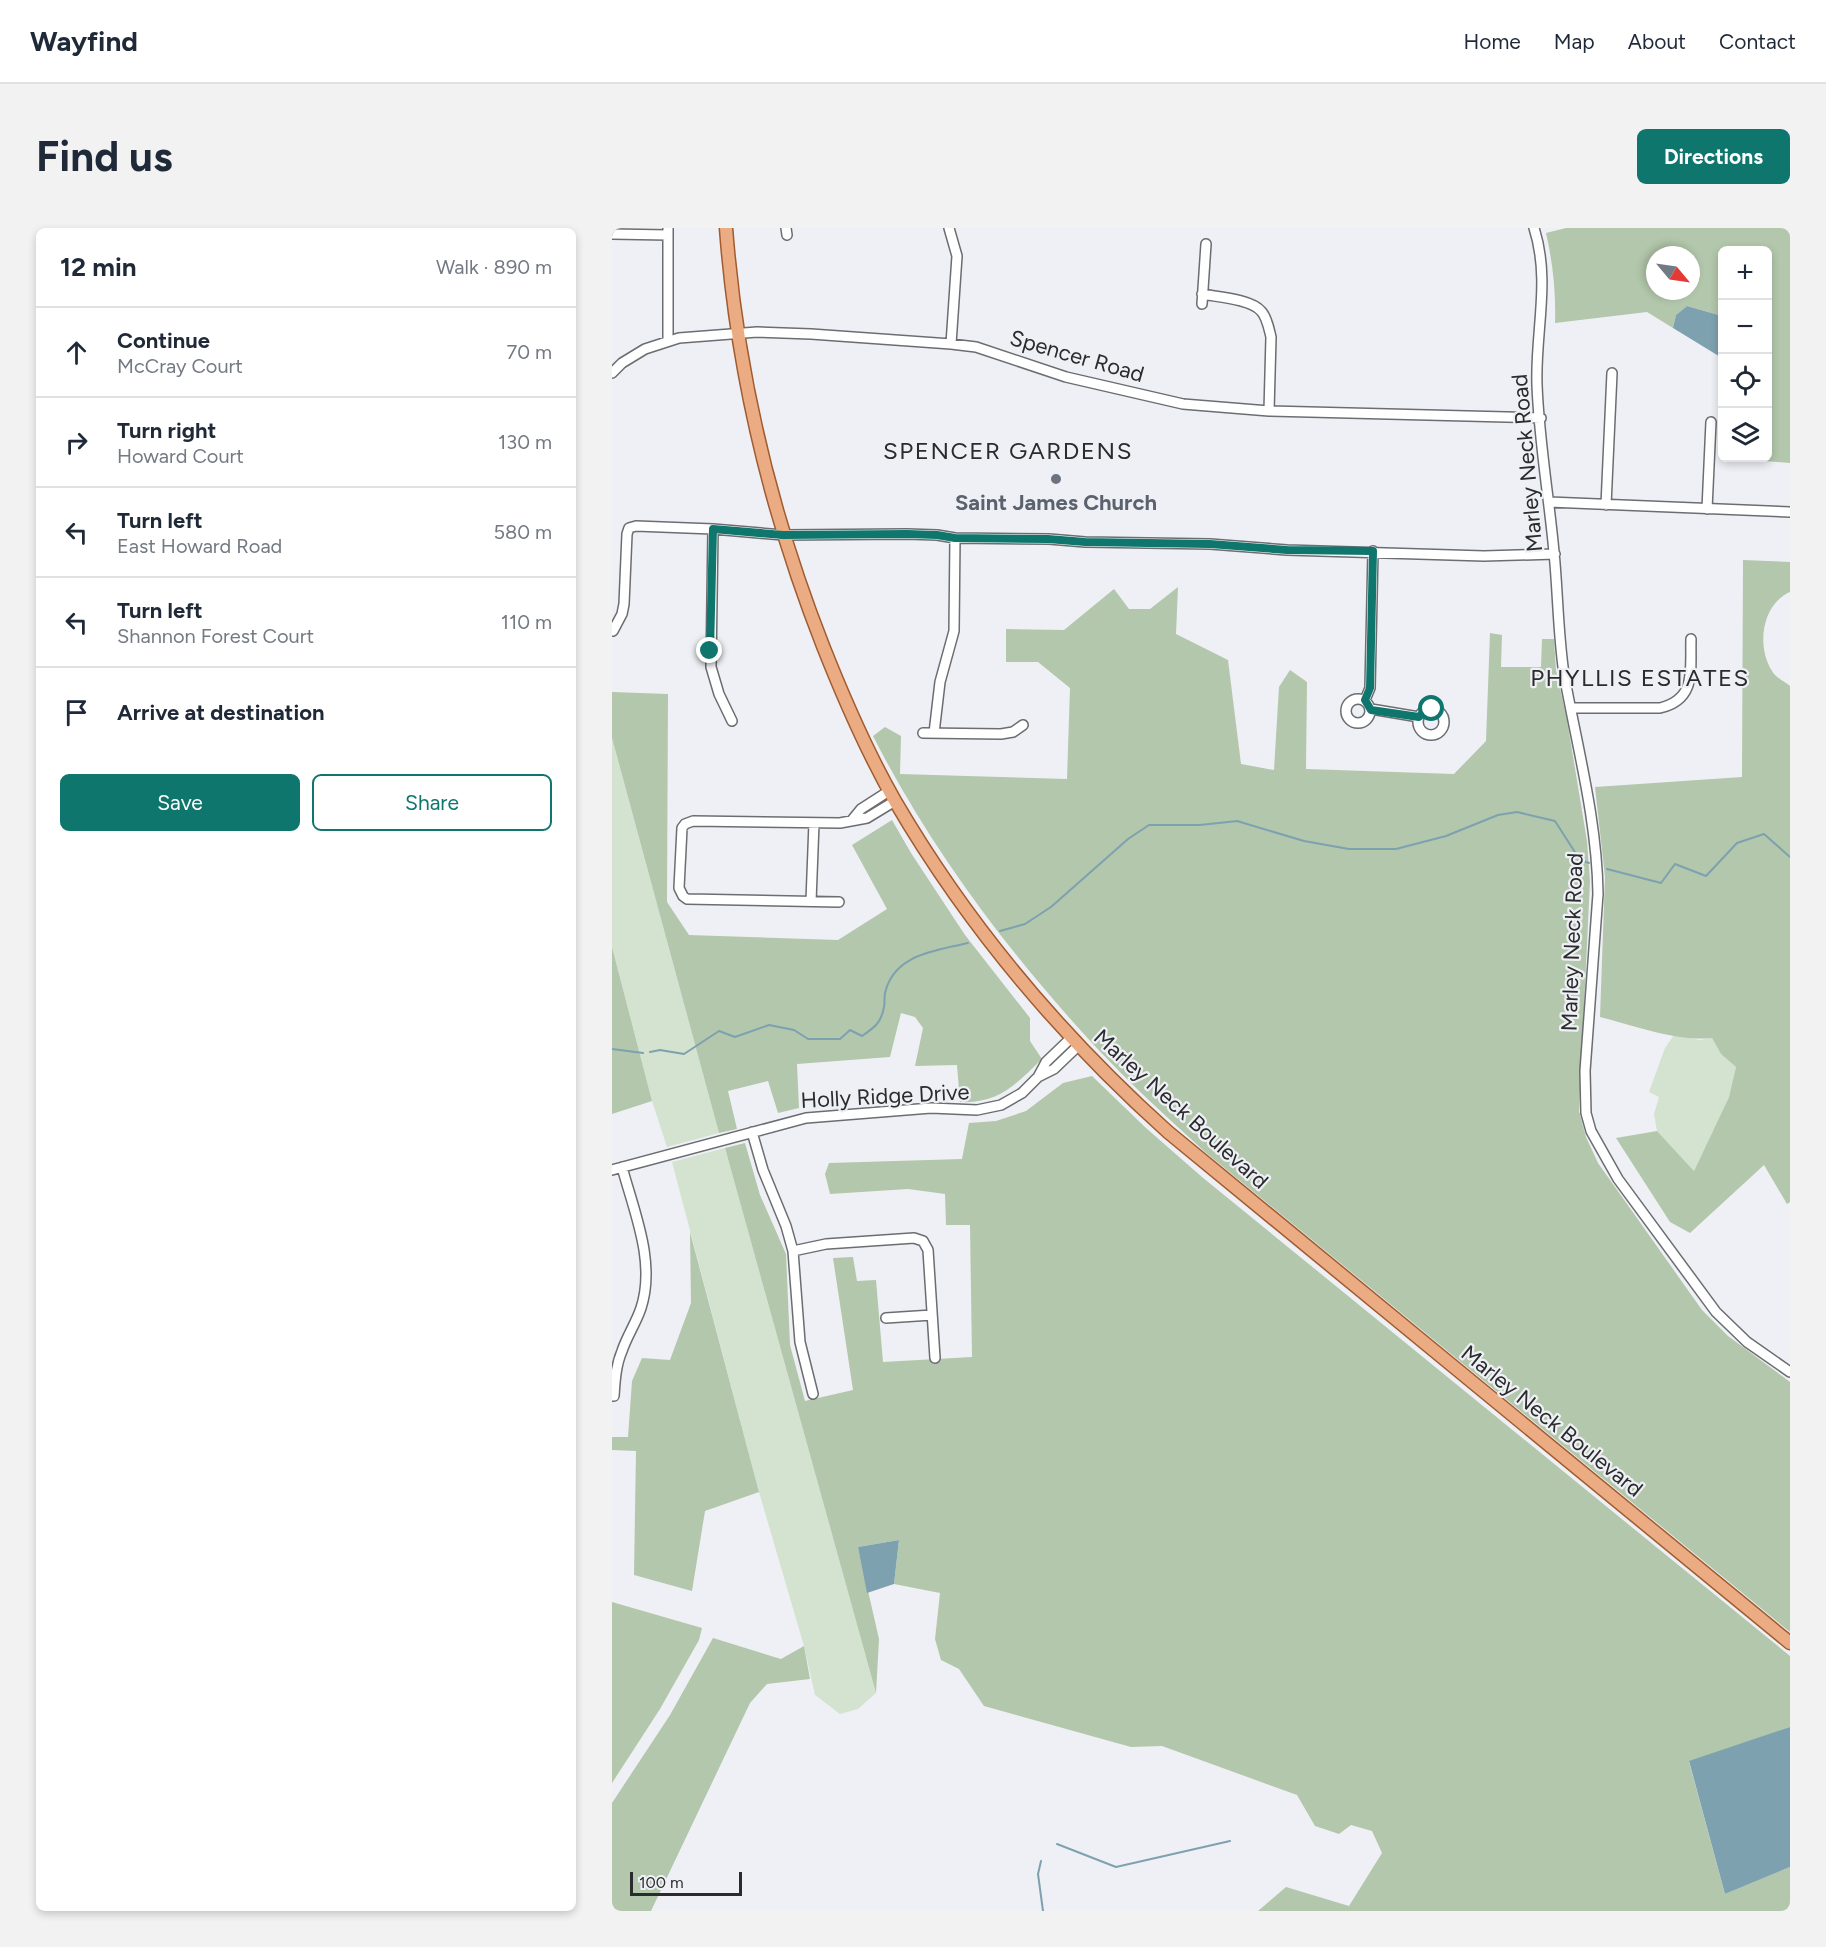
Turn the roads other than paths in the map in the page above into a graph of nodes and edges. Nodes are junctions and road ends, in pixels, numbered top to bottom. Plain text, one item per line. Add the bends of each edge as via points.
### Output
1 (726, 228) edge
2 (949, 228) edge
3 (1534, 228) edge
4 (668, 232) edge
5 (612, 234) edge
6 (1206, 244) dead end
7 (737, 333) junction
8 (668, 341) junction
9 (951, 344) junction
10 (612, 373) edge
11 (1612, 373) dead end
12 (1269, 411) junction
13 (1540, 418) junction
14 (1710, 422) dead end
15 (1549, 502) junction
16 (1606, 505) junction
17 (1707, 509) junction
18 (1790, 512) edge
19 (713, 529) junction
20 (783, 535) junction
21 (955, 538) junction
22 (1373, 551) junction
23 (1555, 555) junction
24 (612, 631) edge
25 (1691, 639) dead end
26 (1365, 700) junction
27 (1572, 708) junction
28 (1371, 710) junction
29 (1419, 717) dead end
30 (732, 721) dead end
31 (1023, 726) dead end
32 (923, 733) dead end
33 (934, 733) junction
34 (892, 796) junction
35 (814, 824) junction
36 (811, 901) junction
37 (839, 902) dead end
38 (1074, 1042) junction
39 (752, 1132) junction
40 (617, 1169) edge
41 (793, 1251) junction
42 (932, 1316) junction
43 (886, 1318) dead end
44 (935, 1358) dead end
45 (1790, 1372) edge
46 (813, 1394) dead end
47 (612, 1396) edge
48 (1790, 1643) edge

1 - 7 main road, Marley Neck Boulevard
2 - 9 street via 957,256
3 - 13 street, Marley Neck Road via 1543,266 1537,385
4 - 5 street
4 - 8 street
6 - 12 street via 1202,299 1244,302 1261,310 1269,327
7 - 8 street, Spencer Road
7 - 9 street, Spencer Road
7 - 20 main road, Marley Neck Boulevard via 758,440
8 - 10 street, Spencer Road via 645,349
9 - 12 street, Spencer Road via 976,347 1066,377 1184,404
11 - 16 street
12 - 13 street, Spencer Road
13 - 15 street, Marley Neck Road
14 - 17 street
15 - 16 street
15 - 23 street, Marley Neck Road
16 - 17 street
17 - 18 street
19 - 20 street
19 - 24 street via 629,528 624,604
19 - 30 street via 711,667
20 - 21 street via 907,534
20 - 34 main road, Marley Neck Boulevard via 836,678
21 - 22 street
21 - 33 street via 954,631 939,688
22 - 23 street
22 - 26 street via 1370,688
23 - 27 street, Marley Neck Road via 1560,647
25 - 27 street via 1687,690 1671,705
26 - 28 street
26 - 28 street via 1353,699 1348,704 1350,720 1367,720
27 - 45 street, Marley Neck Road via 1598,864 1585,1071 1586,1113 1591,1131 1618,1179 1716,1312 1747,1342
28 - 29 street
31 - 33 street via 1001,734
32 - 33 street
34 - 35 street via 867,818
34 - 38 main road, Marley Neck Boulevard via 948,885 1002,958
35 - 36 street
35 - 36 street via 693,821 685,824 680,833 679,888 683,896 692,900
36 - 37 street
38 - 39 street, Holly Ridge Drive via 1046,1062 1038,1077 1012,1100 989,1109 931,1108 826,1115
38 - 48 main road, Marley Neck Boulevard via 1199,1159
39 - 40 street, Holly Ridge Drive
39 - 41 street
40 - 47 street, Holly Ridge Drive via 643,1245 646,1285 618,1362
41 - 42 street via 826,1244 919,1239 928,1250
41 - 46 street via 800,1342
42 - 43 street
42 - 44 street

